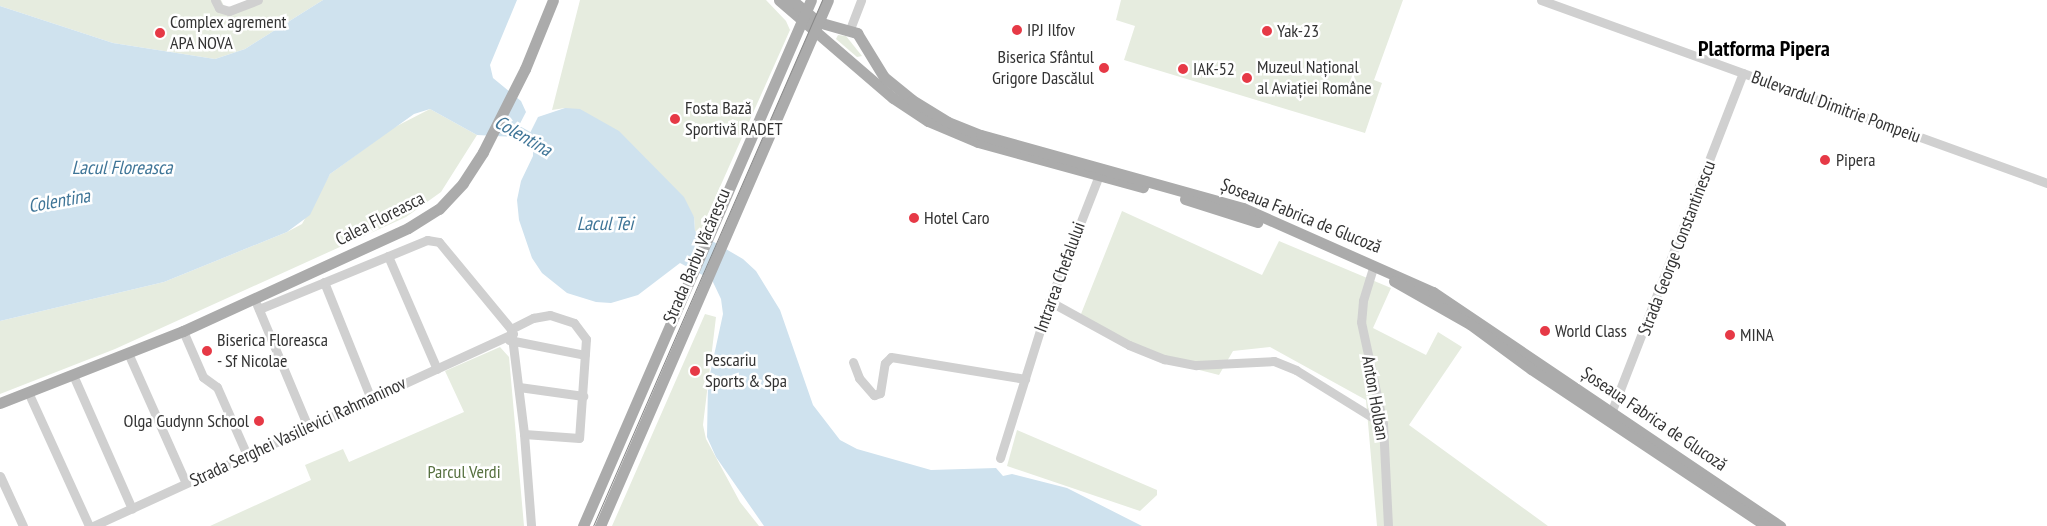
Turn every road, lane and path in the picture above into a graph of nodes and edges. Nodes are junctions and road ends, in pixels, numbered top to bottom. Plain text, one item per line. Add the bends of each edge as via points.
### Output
1 (215, 0) edge
2 (258, 0) edge
3 (553, 0) edge
4 (779, 0) edge
5 (792, 0) edge
6 (811, 0) edge
7 (828, 0) edge
8 (860, 0) edge
9 (1541, 0) edge
10 (803, 17) junction
11 (816, 27) junction
12 (850, 30) junction
13 (841, 53) junction
14 (870, 53) junction
15 (1743, 73) junction
16 (1100, 172) junction
17 (2047, 183) edge
18 (388, 256) junction
19 (1372, 271) junction
20 (324, 282) junction
21 (257, 301) junction
22 (1050, 301) junction
23 (183, 331) junction
24 (512, 335) junction
25 (128, 353) junction
26 (585, 355) junction
27 (853, 362) dead end
28 (437, 369) junction
29 (73, 375) junction
30 (1025, 379) junction
31 (519, 387) junction
32 (28, 392) junction
33 (583, 396) junction
34 (371, 399) junction
35 (0, 403) edge
36 (1610, 416) junction
37 (1383, 424) junction
38 (308, 427) junction
39 (524, 434) junction
40 (247, 455) junction
41 (1000, 458) dead end
42 (0, 476) edge
43 (186, 483) junction
44 (132, 509) junction
45 (23, 526) edge
46 (91, 526) edge
47 (531, 526) edge
48 (583, 526) edge
49 (600, 526) edge
50 (1388, 526) edge
51 (1765, 526) edge
52 (1780, 526) edge

1 - 2 street via 219,8 229,11
3 - 21 main road, Calea Floreasca via 517,86 492,135 464,183 439,209 408,228
4 - 10 main road, Șoseaua Fabrica de Glucoză
5 - 10 main road, Șoseaua Fabrica de Glucoză
6 - 10 main road, Strada Barbu Văcărescu
7 - 11 main road, Strada Barbu Văcărescu
8 - 12 street
9 - 15 street, Bulevardul Dimitrie Pompeiu
10 - 11 main road, Șoseaua Fabrica de Glucoză
10 - 48 main road, Strada Barbu Văcărescu
11 - 12 main road, Șoseaua Fabrica de Glucoză
11 - 13 main road, Șoseaua Fabrica de Glucoză
11 - 49 main road, Strada Barbu Văcărescu
12 - 14 main road, Șoseaua Fabrica de Glucoză via 861,36
13 - 14 main road via 861,62
13 - 16 main road, Șoseaua Fabrica de Glucoză via 893,98 946,130 978,142
14 - 16 main road, Șoseaua Fabrica de Glucoză via 876,68 899,90 948,122
15 - 17 street, Bulevardul Dimitrie Pompeiu
15 - 36 street, Strada George Constantinescu
16 - 19 main road, Șoseaua Fabrica de Glucoză via 1241,216
16 - 22 street, Intrarea Chefalului
16 - 36 main road, Șoseaua Fabrica de Glucoză via 1243,208 1418,284 1467,313
18 - 20 street, Calea Floreasca
18 - 24 street, Calea Floreasca via 431,239 439,242
18 - 28 street
19 - 36 main road, Șoseaua Fabrica de Glucoză via 1470,324
19 - 37 street, Anton Holban via 1361,322
20 - 21 street, Calea Floreasca via 268,305
20 - 34 street
21 - 23 main road, Calea Floreasca
21 - 38 street
22 - 30 street, Intrarea Chefalului
22 - 37 street via 1129,345 1164,359 1196,365 1274,360 1296,370
23 - 25 main road, Calea Floreasca
23 - 40 street via 203,377 217,387
24 - 26 street, Strada Serghei Vasilievici Rahmaninov
24 - 26 street via 542,315 561,317 584,334
24 - 28 street, Strada Serghei Vasilievici Rahmaninov
24 - 31 street
25 - 29 main road, Calea Floreasca
25 - 43 street
26 - 33 street
27 - 30 street via 859,378 874,395 880,393 885,363 891,357
28 - 34 street, Strada Serghei Vasilievici Rahmaninov
29 - 32 main road, Calea Floreasca
29 - 44 street
30 - 41 street, Intrarea Chefalului
31 - 33 street
31 - 39 street
32 - 35 main road, Calea Floreasca
32 - 46 street
33 - 39 street via 581,436 577,440
34 - 38 street, Strada Serghei Vasilievici Rahmaninov
36 - 51 main road, Șoseaua Fabrica de Glucoză
36 - 52 main road, Șoseaua Fabrica de Glucoză
37 - 50 street, Anton Holban
38 - 40 street, Strada Serghei Vasilievici Rahmaninov
39 - 47 street
40 - 43 street, Strada Serghei Vasilievici Rahmaninov
42 - 45 street
43 - 44 street, Strada Serghei Vasilievici Rahmaninov
44 - 46 street, Strada Serghei Vasilievici Rahmaninov

